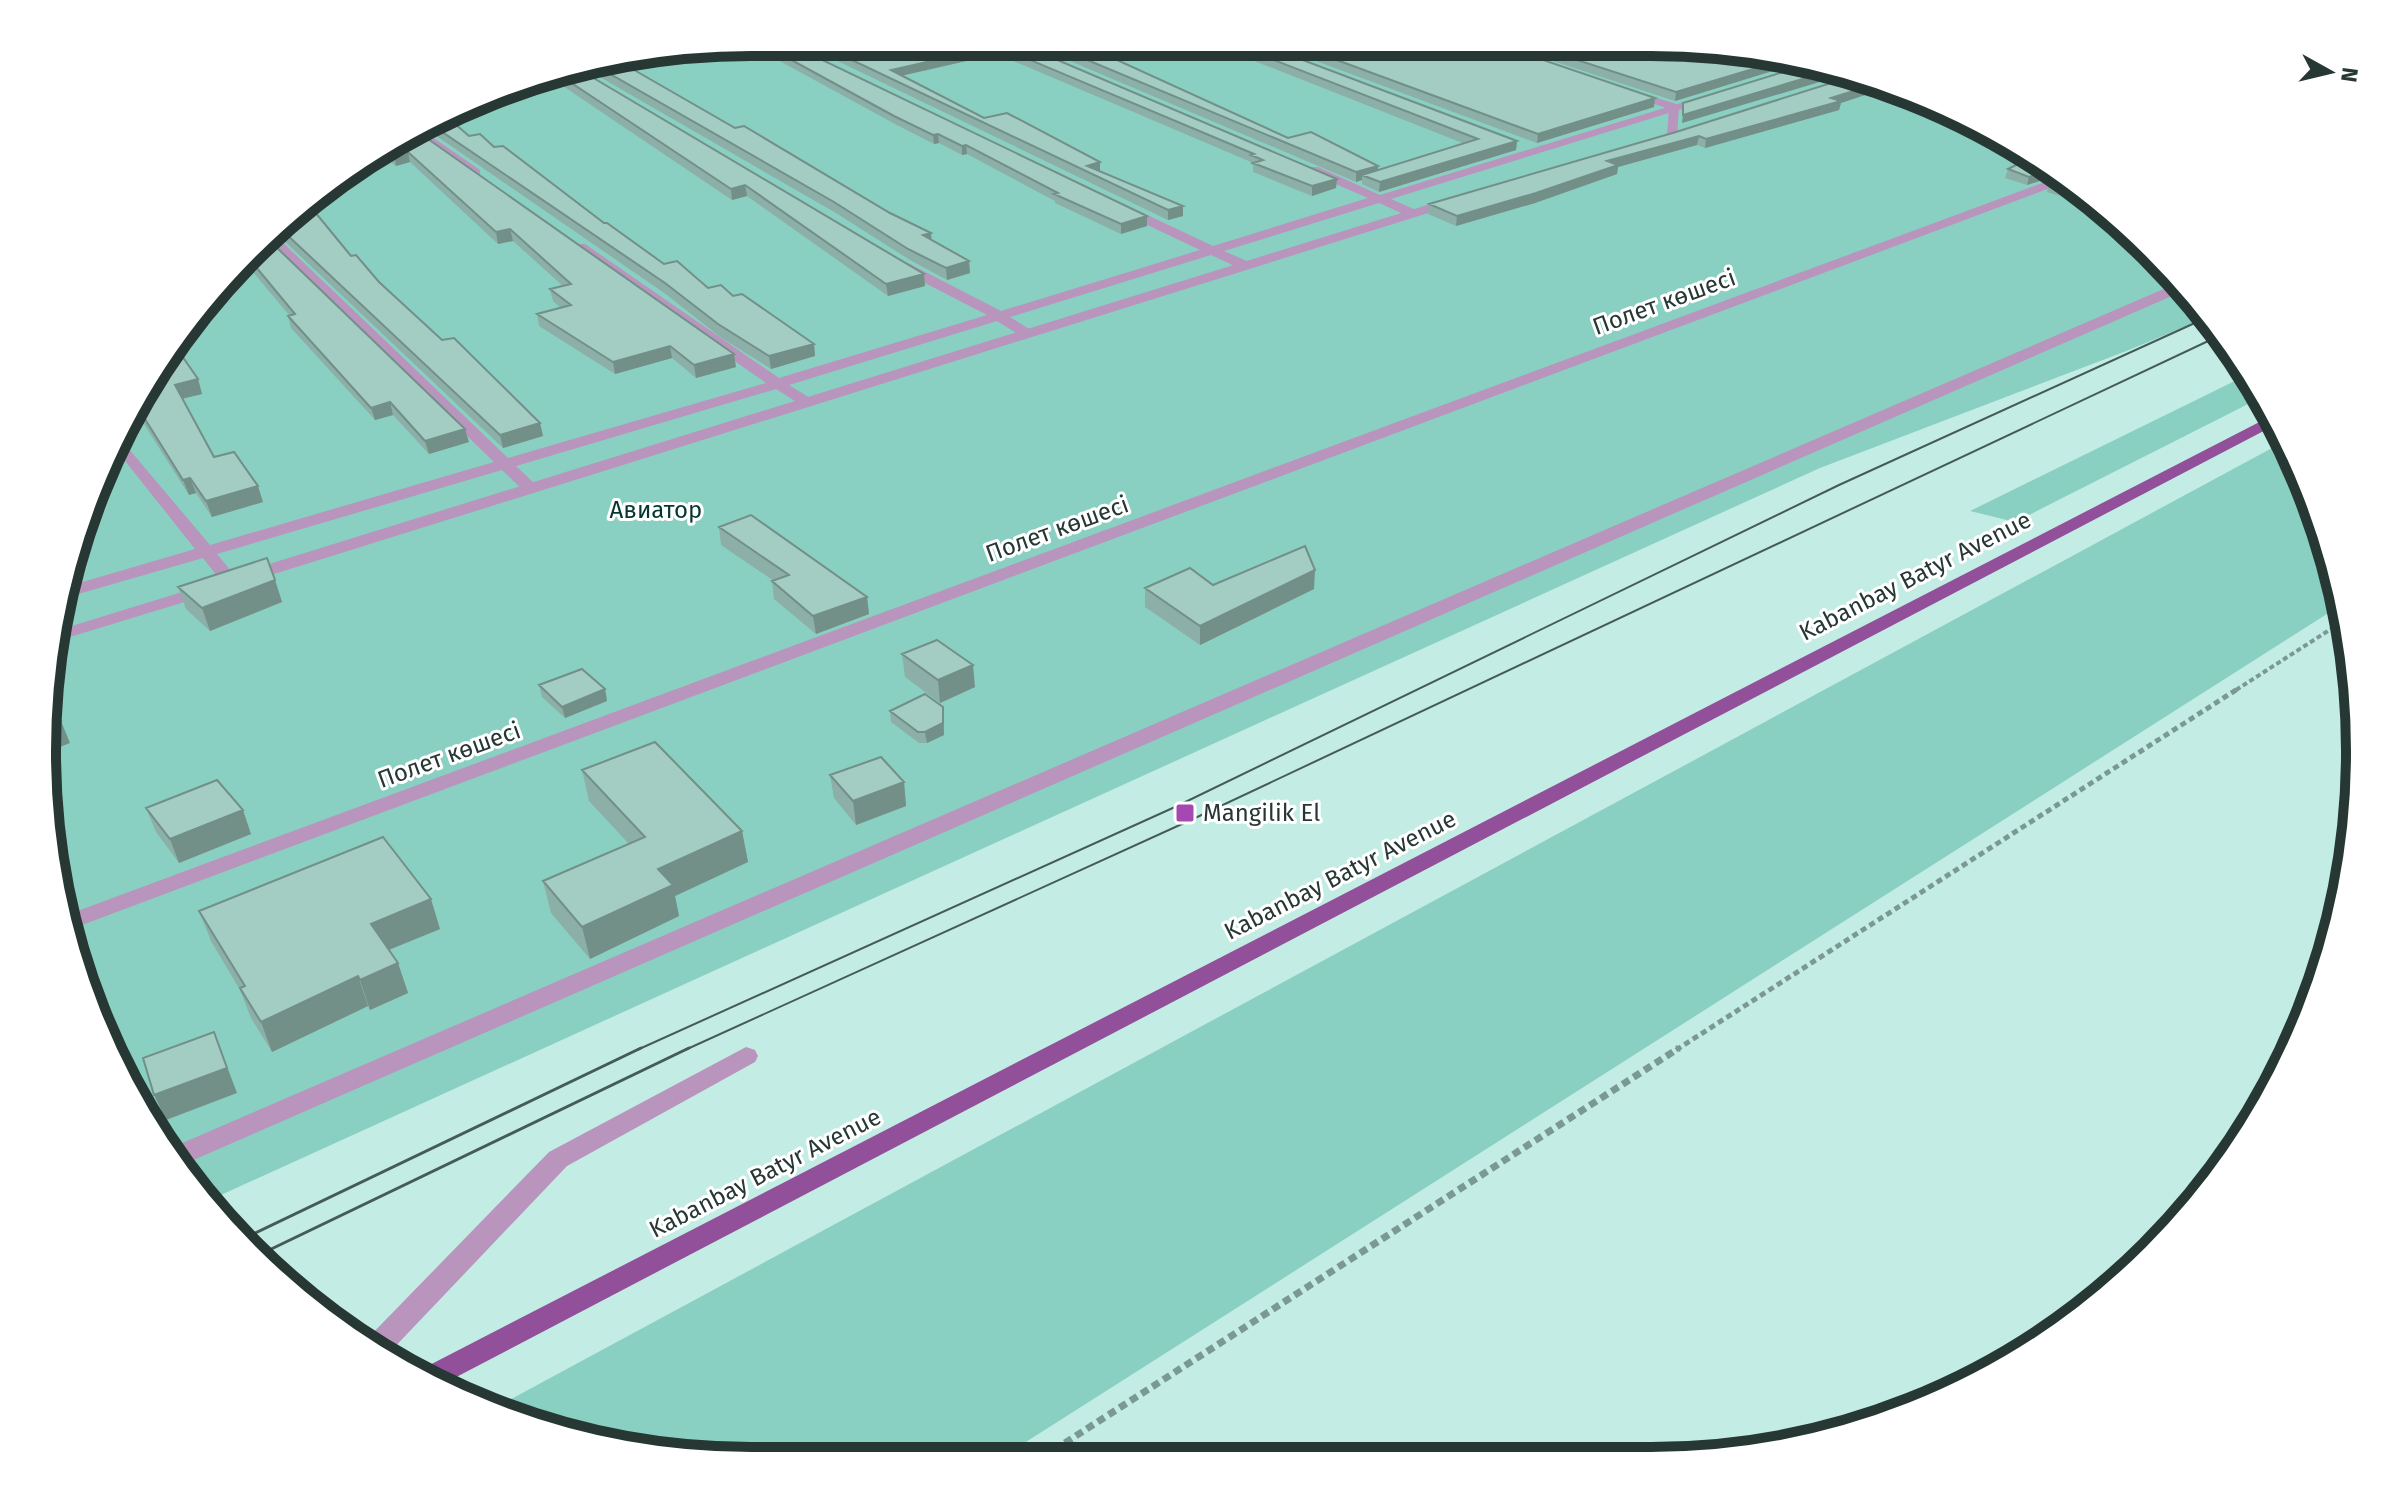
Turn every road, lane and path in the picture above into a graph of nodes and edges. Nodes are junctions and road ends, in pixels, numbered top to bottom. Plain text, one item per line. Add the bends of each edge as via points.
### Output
1 (1795, 71) edge
2 (1773, 78) edge
3 (1619, 89) edge
4 (1717, 95) edge
5 (1675, 107) junction
6 (1689, 130) edge
7 (1673, 135) junction
8 (426, 138) edge
9 (1660, 139) edge
10 (1296, 163) edge
11 (491, 184) edge
12 (2052, 184) edge
13 (1471, 195) edge
14 (1381, 199) junction
15 (1113, 203) edge
16 (1412, 213) junction
17 (564, 236) edge
18 (277, 244) edge
19 (1211, 249) junction
20 (891, 258) edge
21 (1244, 265) junction
22 (2171, 291) edge
23 (998, 315) junction
24 (1024, 332) junction
25 (777, 384) junction
26 (808, 403) junction
27 (2264, 425) edge
28 (125, 451) edge
29 (504, 463) junction
30 (530, 488) junction
31 (203, 550) junction
32 (231, 582) junction
33 (75, 590) edge
34 (2335, 627) edge
35 (66, 633) edge
36 (77, 920) edge
37 (746, 1056) dead end
38 (184, 1153) edge
39 (382, 1341) edge
40 (438, 1372) edge
41 (1059, 1447) edge

1 - 2 street
3 - 5 street
4 - 5 street
5 - 7 street
5 - 14 street
6 - 7 street
7 - 9 street
8 - 11 street
10 - 14 street
12 - 36 street, Полет көшесі
13 - 16 street
14 - 16 street
14 - 19 street
15 - 19 street
16 - 21 street
17 - 25 street
18 - 29 street
19 - 21 street
19 - 23 street
20 - 23 street
21 - 24 street
22 - 38 street
23 - 24 street
23 - 25 street
24 - 26 street
25 - 26 street
25 - 29 street
26 - 30 street
27 - 40 main road, Kabanbay Batyr Avenue
28 - 31 street
29 - 30 street
29 - 31 street
30 - 32 street
31 - 32 street
31 - 33 street
32 - 35 street
34 - 41 path
37 - 39 street via 558,1159

